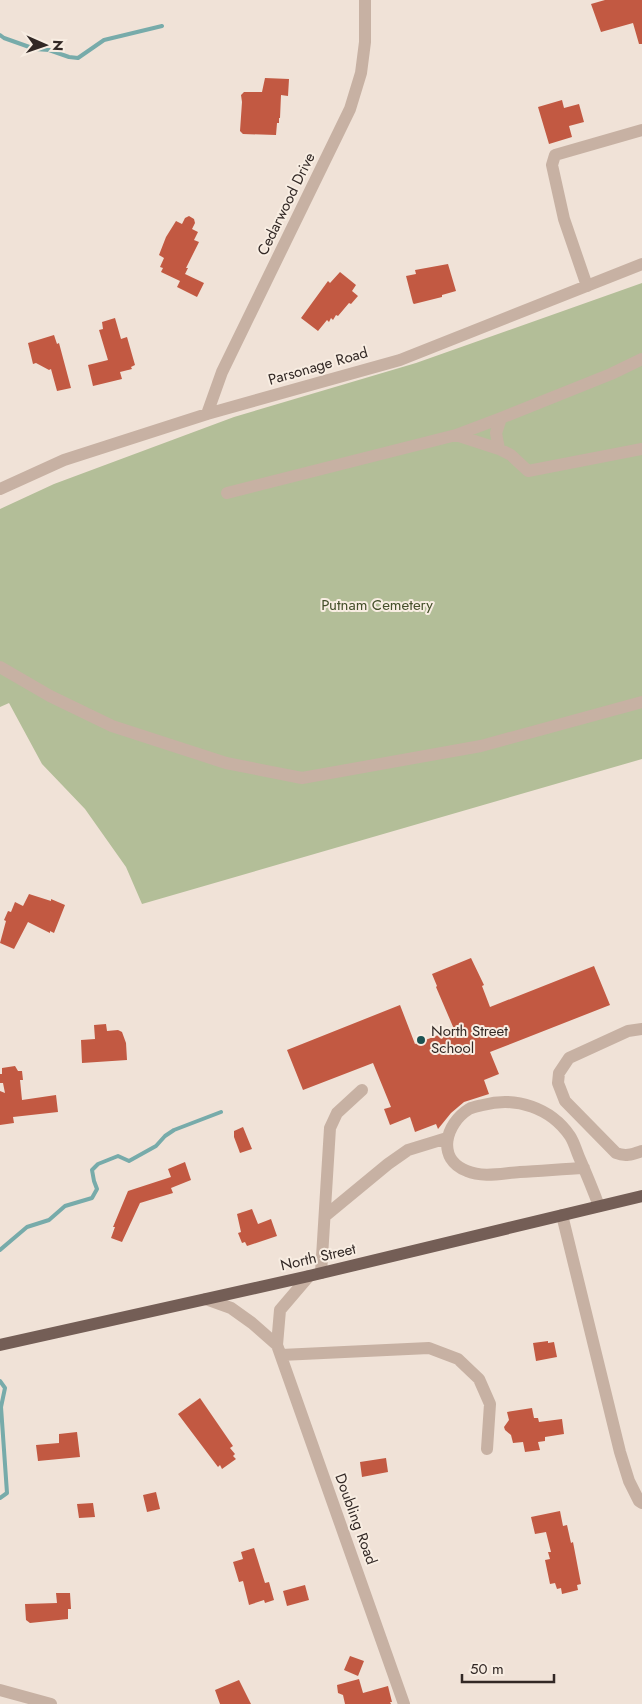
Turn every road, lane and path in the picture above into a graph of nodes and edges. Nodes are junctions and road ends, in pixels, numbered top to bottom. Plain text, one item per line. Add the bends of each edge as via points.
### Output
1 (365, 0) edge
2 (642, 130) edge
3 (642, 264) edge
4 (587, 286) junction
5 (642, 359) edge
6 (206, 414) junction
7 (501, 418) junction
8 (456, 435) junction
9 (499, 449) junction
10 (642, 449) edge
11 (0, 489) edge
12 (227, 494) dead end
13 (0, 667) edge
14 (642, 702) edge
15 (642, 1029) edge
16 (362, 1090) dead end
17 (447, 1138) junction
18 (642, 1151) edge
19 (584, 1168) junction
20 (642, 1196) edge
21 (599, 1206) junction
22 (562, 1215) junction
23 (324, 1216) junction
24 (315, 1274) junction
25 (206, 1299) junction
26 (0, 1345) edge
27 (279, 1350) junction
28 (486, 1449) dead end
29 (642, 1503) edge
30 (0, 1690) edge
31 (51, 1704) edge
32 (404, 1704) edge

1 - 6 street, Cedarwood Drive via 361,73 350,109 222,372
2 - 4 street via 555,155 552,165 564,219
3 - 4 street, Parsonage Road
4 - 6 street, Parsonage Road via 400,360
5 - 7 street
6 - 11 street, Parsonage Road via 64,460
7 - 8 street
7 - 9 street via 496,433
8 - 9 street
8 - 12 street
9 - 10 street via 528,471
13 - 14 street via 112,726 226,763 302,778 481,746
15 - 18 street via 628,1031 569,1058 559,1073 558,1082 565,1101 616,1153 630,1156
16 - 23 street via 337,1113 330,1128
17 - 19 street via 448,1154 454,1164 467,1172 484,1175
17 - 19 street via 453,1124 470,1108 497,1101 516,1102 541,1109 558,1122 571,1137
17 - 23 street via 408,1150
19 - 21 street
20 - 21 main road, North Street
21 - 22 main road, North Street
22 - 24 main road, North Street
22 - 29 street via 628,1481
23 - 24 street
24 - 25 main road, North Street
24 - 27 street, Doubling Road via 280,1310
25 - 26 main road, North Street
25 - 27 street, Doubling Road via 231,1308 252,1323
27 - 28 street via 429,1348 458,1359 479,1379 490,1404
27 - 32 street, Doubling Road
30 - 31 street

